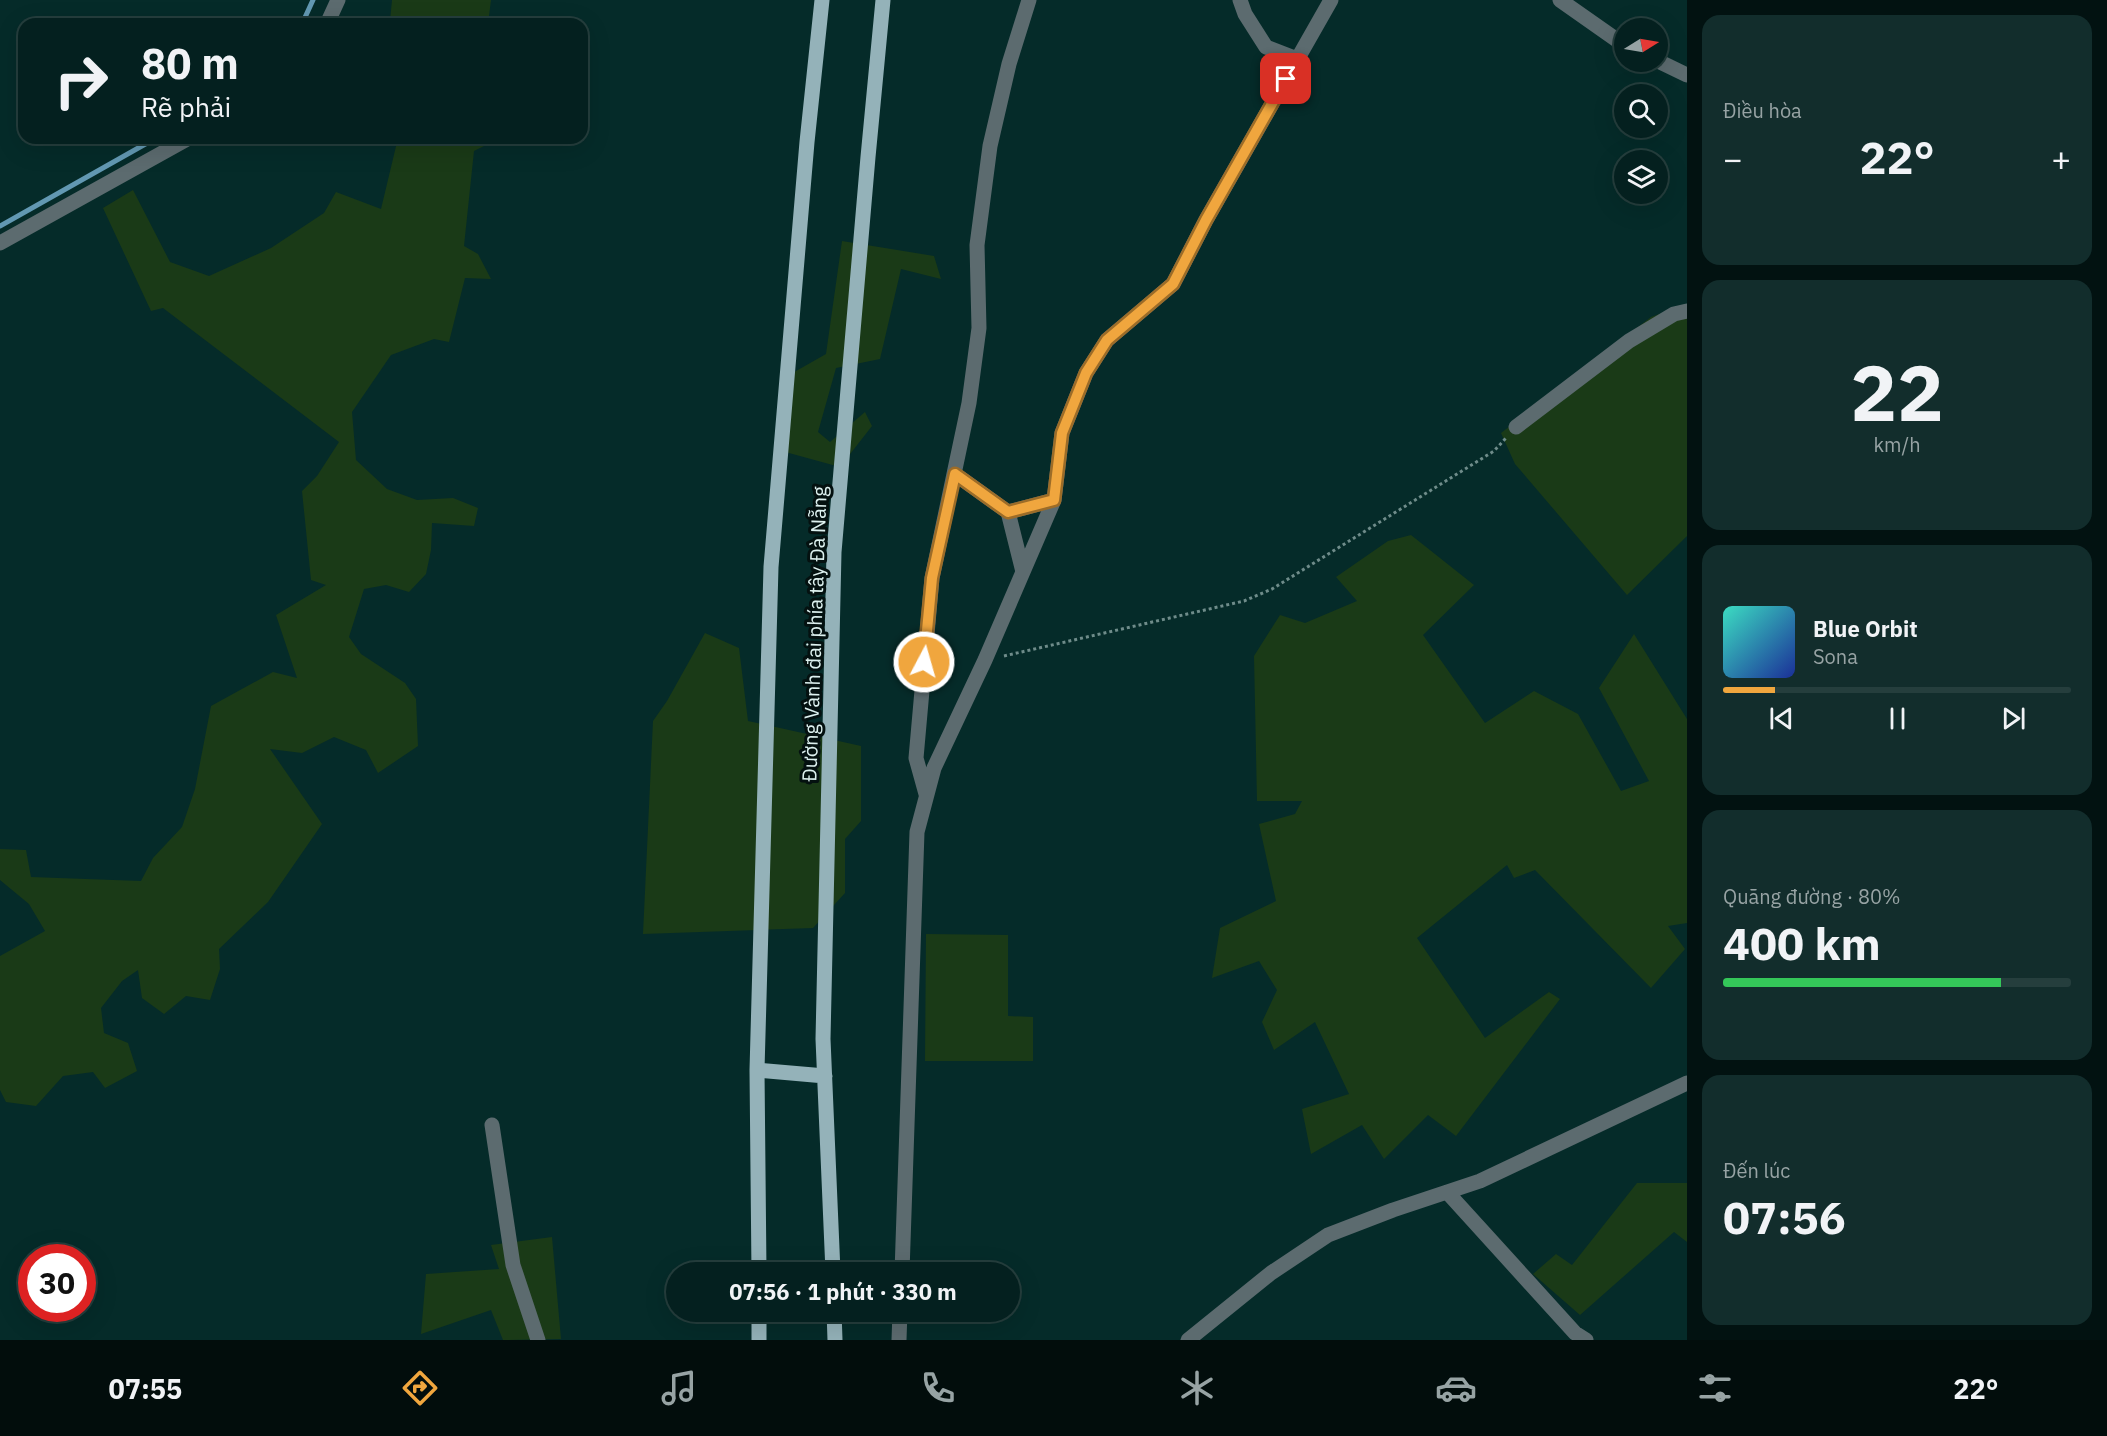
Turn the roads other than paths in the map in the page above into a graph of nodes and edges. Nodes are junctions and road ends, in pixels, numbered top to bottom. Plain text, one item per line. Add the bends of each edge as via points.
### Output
1 (338, 0) edge
2 (822, 0) edge
3 (884, 0) edge
4 (1029, 0) edge
5 (1240, 0) edge
6 (1331, 0) edge
7 (1560, 0) edge
8 (330, 18) edge
9 (1614, 38) edge
10 (1297, 59) junction
11 (1668, 66) edge
12 (1687, 75) edge
13 (178, 144) edge
14 (0, 243) edge
15 (1687, 311) edge
16 (1516, 427) road end
17 (955, 474) junction
18 (1054, 500) junction
19 (1008, 512) junction
20 (1023, 572) junction
21 (926, 796) junction
22 (757, 1070) junction
23 (825, 1076) junction
24 (1687, 1083) edge
25 (492, 1125) dead end
26 (1447, 1192) junction
27 (759, 1262) edge
28 (833, 1262) edge
29 (902, 1262) edge
30 (759, 1322) edge
31 (834, 1322) edge
32 (900, 1322) edge
33 (538, 1340) edge
34 (759, 1340) edge
35 (835, 1340) edge
36 (899, 1340) edge
37 (1188, 1340) edge
38 (1586, 1340) edge

1 - 8 street
2 - 22 main road, Đường Vành đai phía tây Đà Nẵng via 771,567
3 - 23 main road, Đường Vành đai phía tây Đà Nẵng via 834,552
4 - 17 street via 990,146 977,245 979,328
5 - 10 street via 1266,47
6 - 10 street
7 - 9 street
10 - 18 street via 1173,284 1107,340 1086,373 1062,433
11 - 12 street
13 - 14 street
15 - 16 street via 1674,314 1629,341
17 - 19 street
17 - 21 street via 932,578 921,682 916,758
18 - 19 street
18 - 20 street
19 - 20 street
20 - 21 street via 934,768
21 - 29 street via 917,832
22 - 23 main road
22 - 27 main road, Đường Vành đai phía tây Đà Nẵng
23 - 28 main road, Đường Vành đai phía tây Đà Nẵng
24 - 26 street via 1479,1181
25 - 33 street via 513,1265
26 - 37 street via 1328,1235 1271,1273
26 - 38 street via 1575,1333
30 - 34 main road
31 - 35 main road
32 - 36 street

